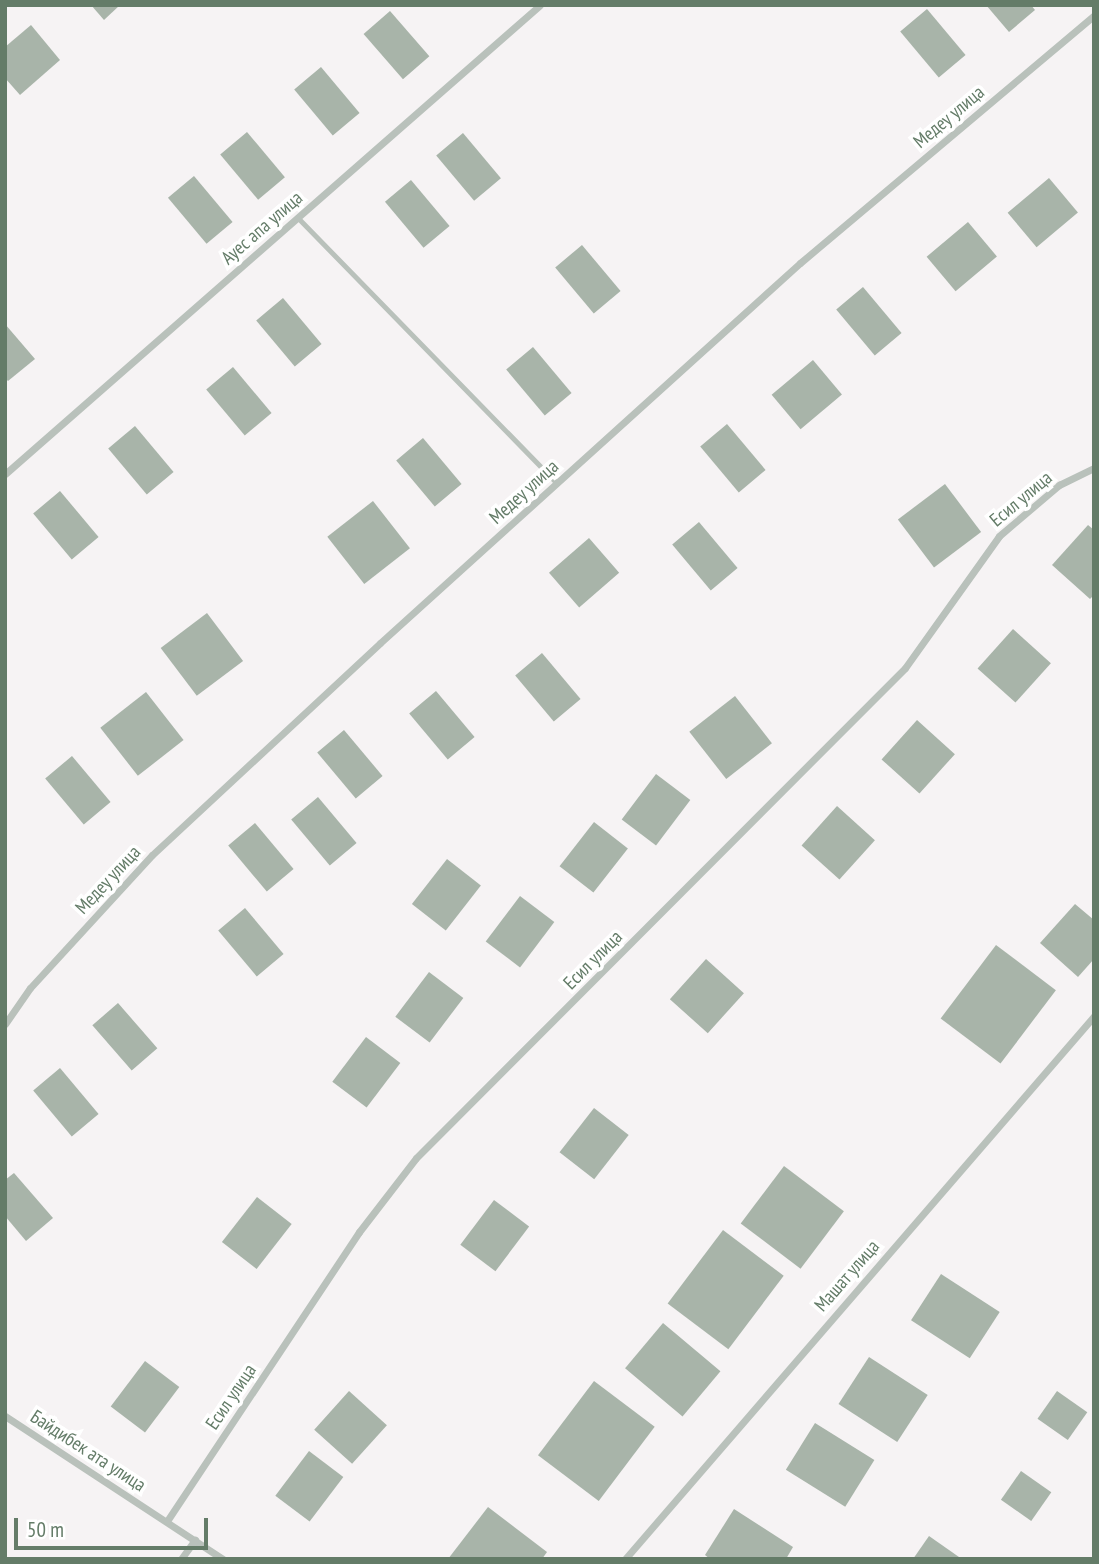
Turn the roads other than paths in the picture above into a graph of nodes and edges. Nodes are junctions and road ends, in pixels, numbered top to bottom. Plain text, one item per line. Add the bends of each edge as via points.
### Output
1 (540, 5) edge
2 (1094, 15) edge
3 (298, 218) junction
4 (1094, 468) edge
5 (5, 474) edge
6 (557, 483) junction
7 (1094, 1016) edge
8 (5, 1024) edge
9 (5, 1416) edge
10 (167, 1521) junction
11 (195, 1539) junction
12 (181, 1559) edge
13 (223, 1559) edge
14 (625, 1559) edge

1 - 3 street, Ауес апа улица
2 - 6 street, Медеу улица via 800,263
3 - 5 street, Ауес апа улица
3 - 6 lane
4 - 10 street, Есил улица via 1059,485 999,536 905,668 416,1158 359,1232
6 - 8 street, Медеу улица via 152,855 30,988
7 - 14 street, Машат улица
9 - 10 street, Байдибек ата улица
10 - 11 street, Байдибек ата улица
11 - 12 street
11 - 13 street, Байдибек ата улица

